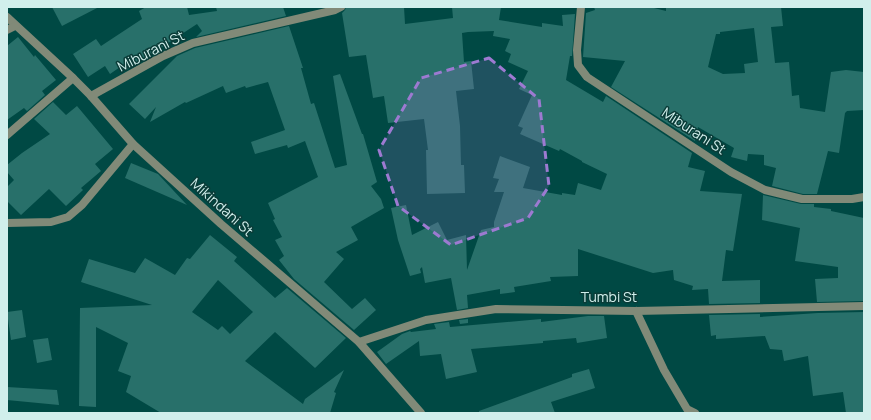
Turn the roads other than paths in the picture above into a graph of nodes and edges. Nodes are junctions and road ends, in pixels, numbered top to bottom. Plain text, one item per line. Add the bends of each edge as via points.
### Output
1 (341, 7) edge
2 (581, 7) edge
3 (7, 17) edge
4 (15, 26) junction
5 (7, 30) edge
6 (73, 78) junction
7 (91, 96) junction
8 (7, 135) edge
9 (133, 144) junction
10 (864, 197) edge
11 (7, 223) edge
12 (864, 306) edge
13 (636, 311) junction
14 (359, 342) junction
15 (421, 413) edge
16 (695, 413) edge

1 - 7 street, Miburani St via 192,44 163,56
2 - 10 street, Miburani St via 578,65 587,77 732,172 764,190 802,199
3 - 4 street, Mikindani St
4 - 5 street
4 - 6 street, Mikindani St
6 - 7 street, Mikindani St
6 - 8 street
7 - 9 street, Mikindani St
9 - 11 street via 82,205 68,217 51,222
9 - 14 street, Mikindani St via 221,224
12 - 13 street, Tumbi St
13 - 14 street, Tumbi St via 496,309 426,320
13 - 16 street via 664,370 687,408
14 - 15 street, Mikindani St

